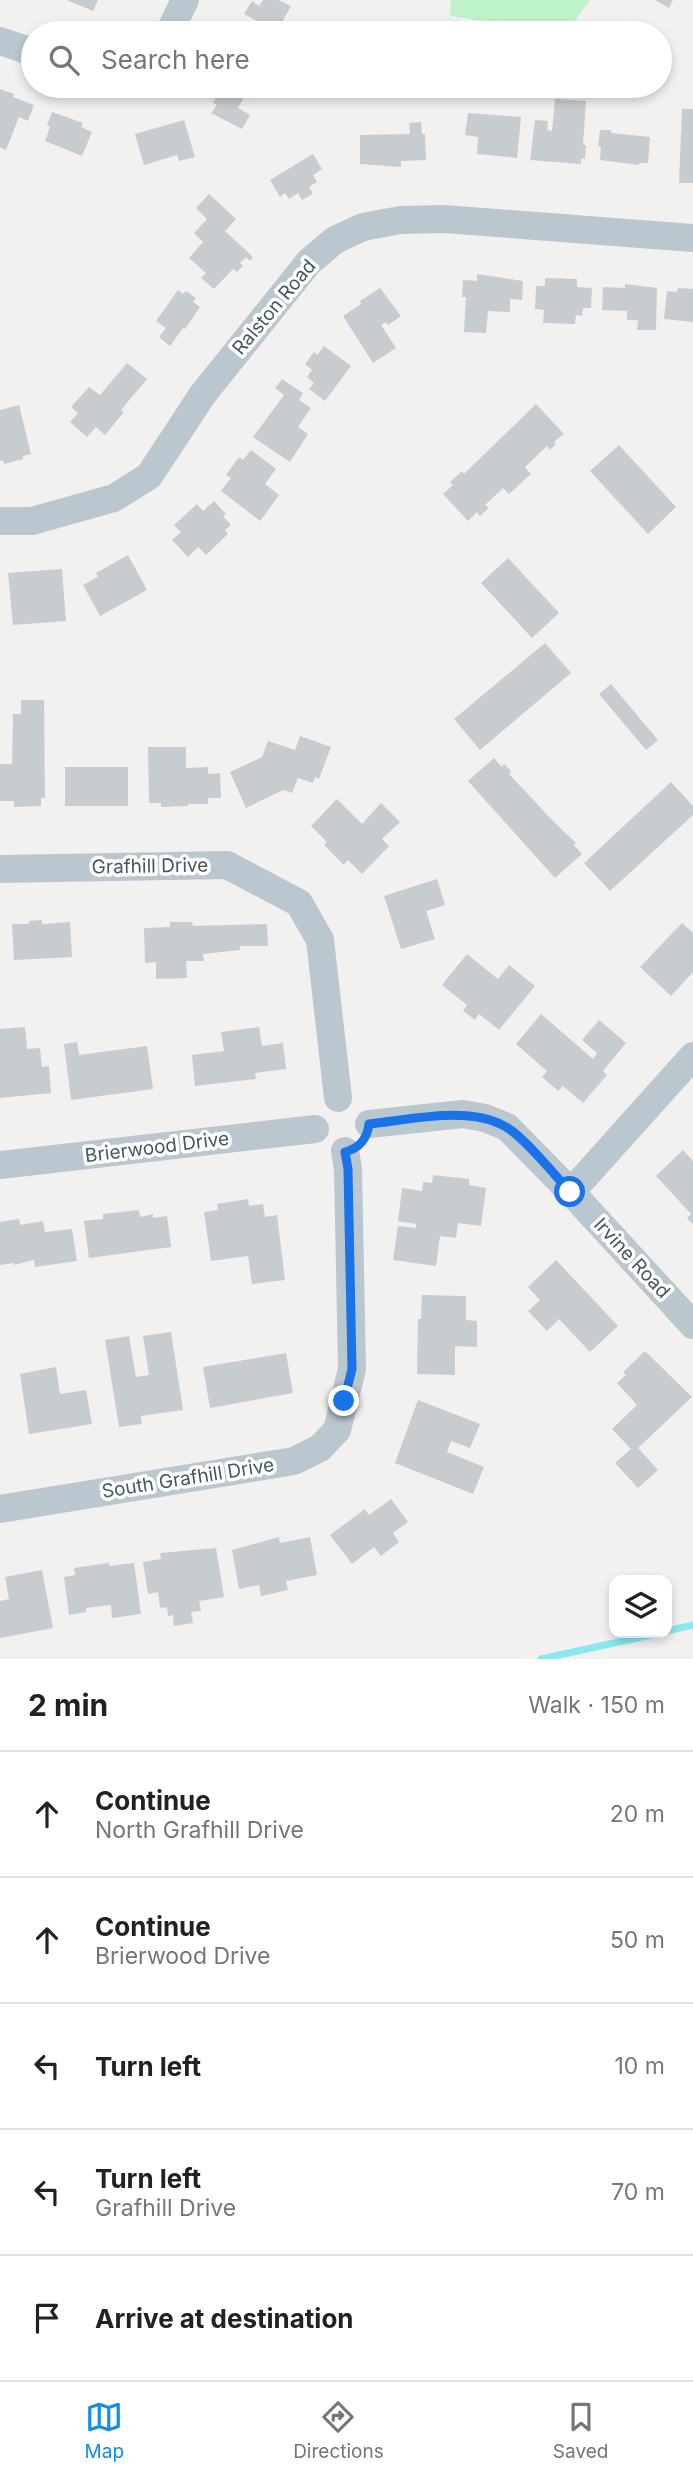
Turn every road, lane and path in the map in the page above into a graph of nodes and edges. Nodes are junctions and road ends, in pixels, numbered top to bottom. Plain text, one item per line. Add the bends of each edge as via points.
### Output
1 (185, 0) edge
2 (175, 21) edge
3 (0, 41) edge
4 (21, 48) edge
5 (693, 238) edge
6 (0, 521) edge
7 (0, 869) edge
8 (693, 1056) edge
9 (338, 1098) junction
10 (369, 1124) junction
11 (315, 1129) junction
12 (345, 1152) junction
13 (0, 1166) edge
14 (570, 1192) junction
15 (693, 1325) edge
16 (0, 1509) edge

1 - 2 street
3 - 4 street
5 - 6 street, Ralston Road via 444,219 363,227 335,240 309,262 203,394 149,476 114,498 32,520
7 - 9 street, Grafhill Drive via 227,865 299,903 320,940
8 - 14 street
9 - 10 street via 355,1101
9 - 11 street via 323,1105
10 - 12 street via 360,1145
10 - 14 street, Irvine Road via 463,1114 485,1118 507,1127
11 - 12 street via 322,1144
11 - 13 street, Brierwood Drive
12 - 16 street, South Grafhill Drive via 352,1369 337,1430 320,1448 294,1461
14 - 15 street, Irvine Road

